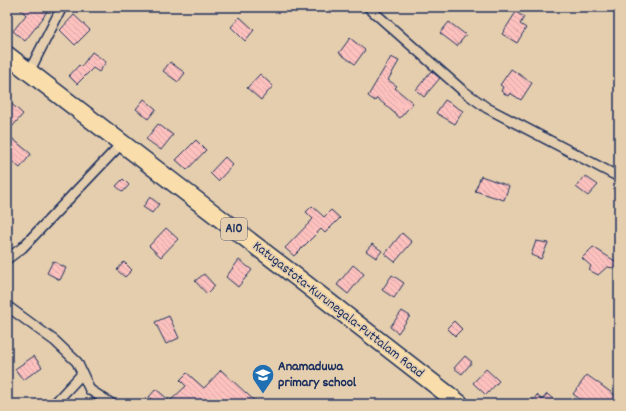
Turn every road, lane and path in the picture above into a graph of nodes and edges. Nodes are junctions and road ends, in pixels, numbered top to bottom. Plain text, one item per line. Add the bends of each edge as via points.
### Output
1 (62, 7) edge
2 (368, 7) edge
3 (7, 55) edge
4 (29, 72) junction
5 (122, 143) junction
6 (619, 177) edge
7 (7, 259) edge
8 (7, 306) edge
9 (82, 374) junction
10 (54, 404) edge
11 (112, 404) edge
12 (460, 404) edge

1 - 4 street
2 - 6 street via 462,90 487,108
3 - 4 highway, Katugastota-Kurunegala-Puttalam Road / A10
4 - 5 highway, Katugastota-Kurunegala-Puttalam Road / A10
5 - 7 street via 22,248
5 - 12 highway, Katugastota-Kurunegala-Puttalam Road / A10
8 - 9 street via 55,341 77,362
9 - 10 street
9 - 11 street via 90,390

